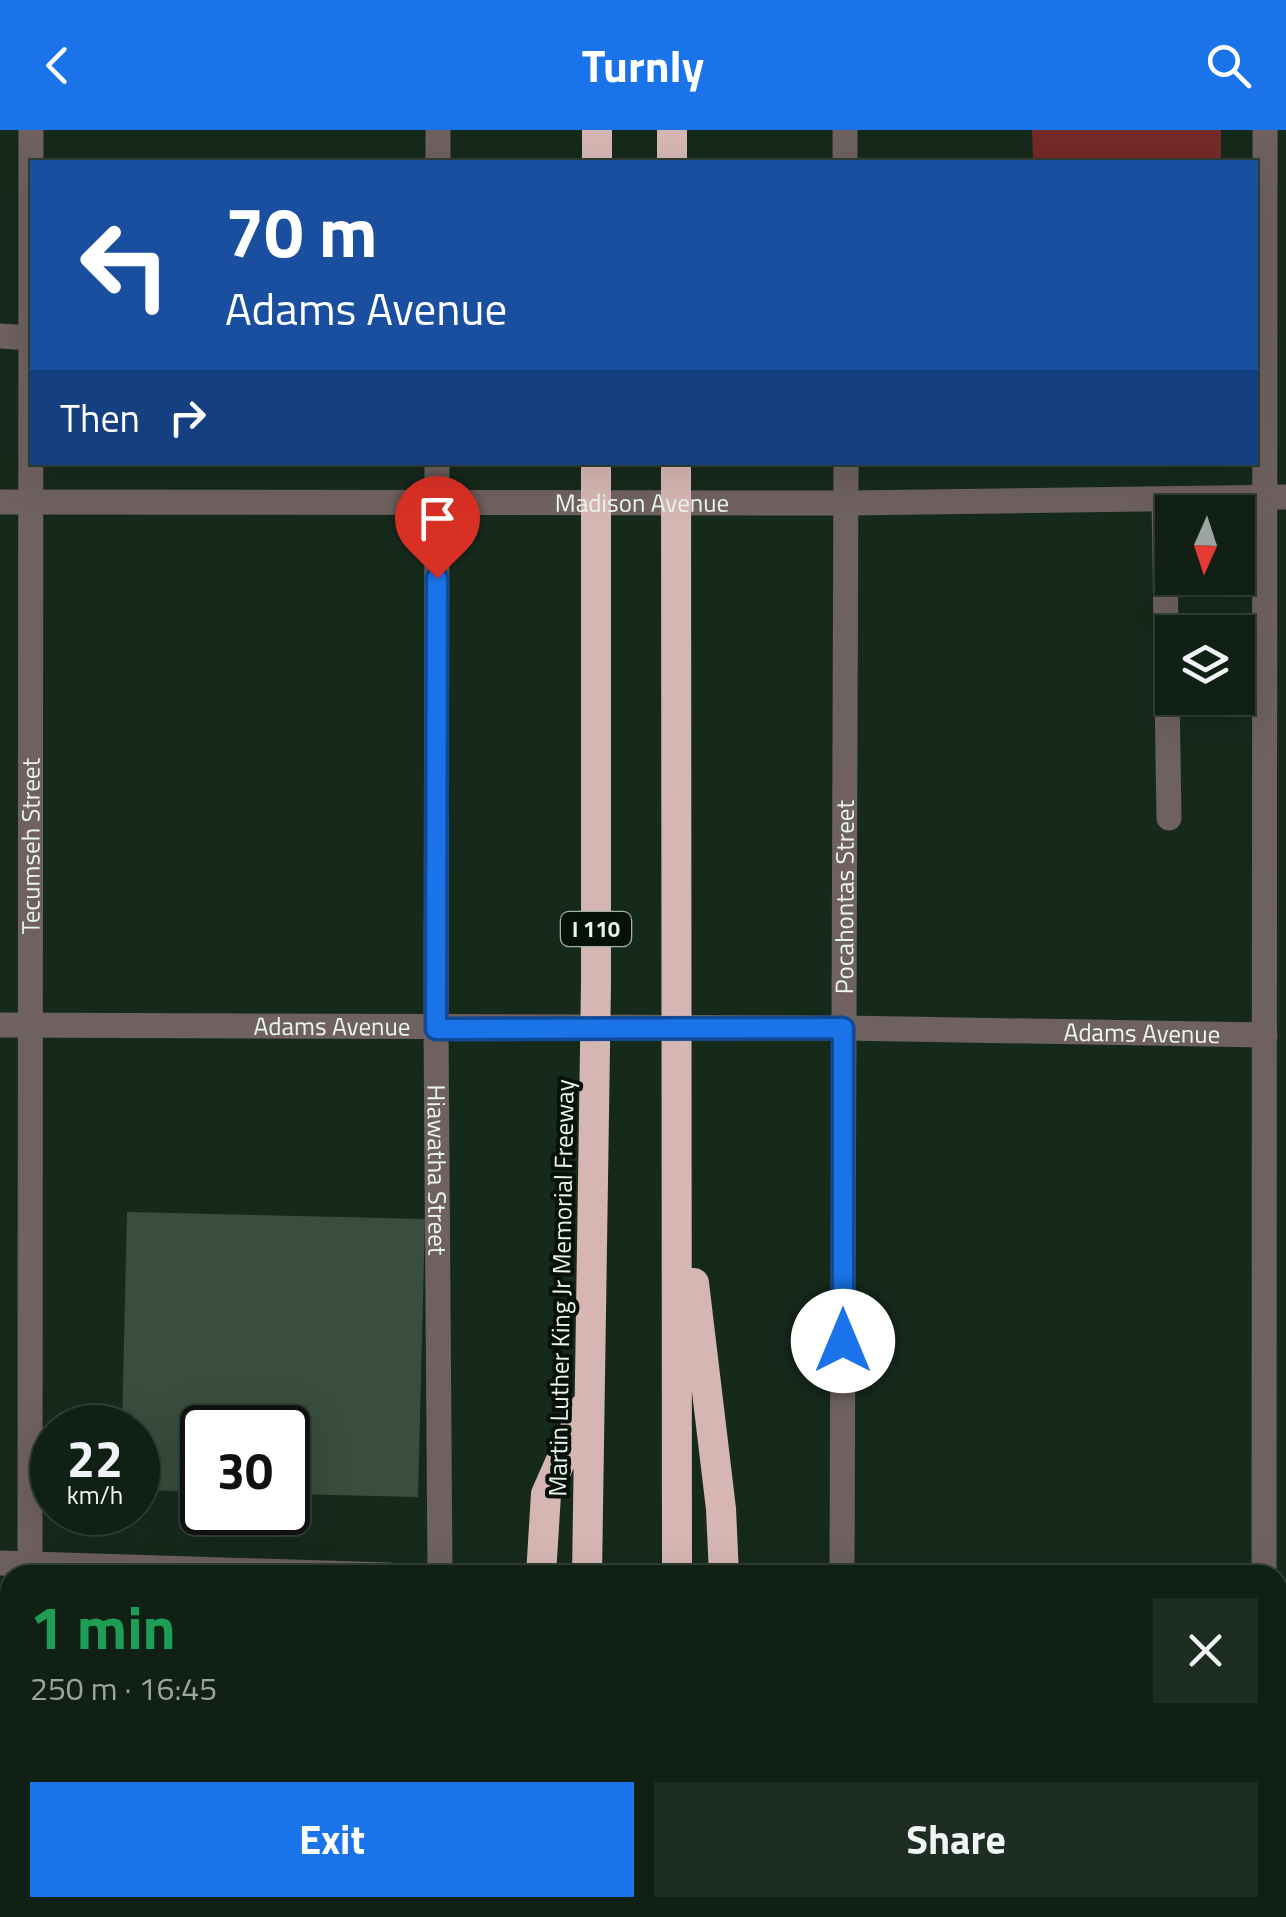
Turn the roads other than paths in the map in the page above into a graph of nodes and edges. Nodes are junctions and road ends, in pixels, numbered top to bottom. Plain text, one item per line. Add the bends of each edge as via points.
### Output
1 (31, 130) edge
2 (438, 130) edge
3 (597, 130) edge
4 (672, 130) edge
5 (845, 130) edge
6 (1266, 130) edge
7 (31, 160) edge
8 (438, 160) edge
9 (596, 160) edge
10 (672, 160) edge
11 (845, 160) edge
12 (0, 336) edge
13 (30, 338) edge
14 (437, 465) edge
15 (596, 465) edge
16 (676, 465) edge
17 (846, 465) edge
18 (1276, 497) edge
19 (1155, 498) edge
20 (0, 502) edge
21 (30, 502) junction
22 (847, 502) junction
23 (437, 503) junction
24 (1166, 595) edge
25 (1169, 818) dead end
26 (1275, 925) edge
27 (0, 1025) edge
28 (32, 1026) junction
29 (843, 1028) junction
30 (436, 1029) junction
31 (1265, 1035) junction
32 (678, 1141) junction
33 (589, 1396) junction
34 (1275, 1400) edge
35 (0, 1563) edge
36 (30, 1564) junction
37 (63, 1565) edge
38 (440, 1565) edge
39 (542, 1565) edge
40 (587, 1565) edge
41 (677, 1565) edge
42 (723, 1565) edge
43 (842, 1565) edge
44 (1265, 1565) edge

1 - 7 street, Tecumseh Street
2 - 8 street
3 - 9 highway
4 - 10 highway
5 - 11 street
6 - 18 street
12 - 13 street
13 - 21 street, Tecumseh Street
14 - 23 street, Hiawatha Street
15 - 33 highway, Martin Luther King Jr Memorial Freeway / I 110
16 - 32 highway
17 - 22 street, Pocahontas Street
18 - 26 street
19 - 22 street, Madison Avenue
20 - 21 street, Madison Avenue
21 - 23 street, Madison Avenue
21 - 28 street, Tecumseh Street
22 - 23 street, Madison Avenue
22 - 29 street, Pocahontas Street
23 - 30 street, Hiawatha Street
24 - 25 street
26 - 31 street
27 - 28 street, Adams Avenue
28 - 30 street, Adams Avenue
28 - 36 street, Tecumseh Street
29 - 30 street, Adams Avenue
29 - 31 street, Adams Avenue
29 - 43 street, Pocahontas Street
30 - 38 street, Hiawatha Street
31 - 34 street
32 - 41 highway
32 - 42 highway
33 - 39 highway via 546,1494
33 - 40 highway, Martin Luther King Jr Memorial Freeway / I 110
34 - 44 street
35 - 36 street
36 - 37 street

